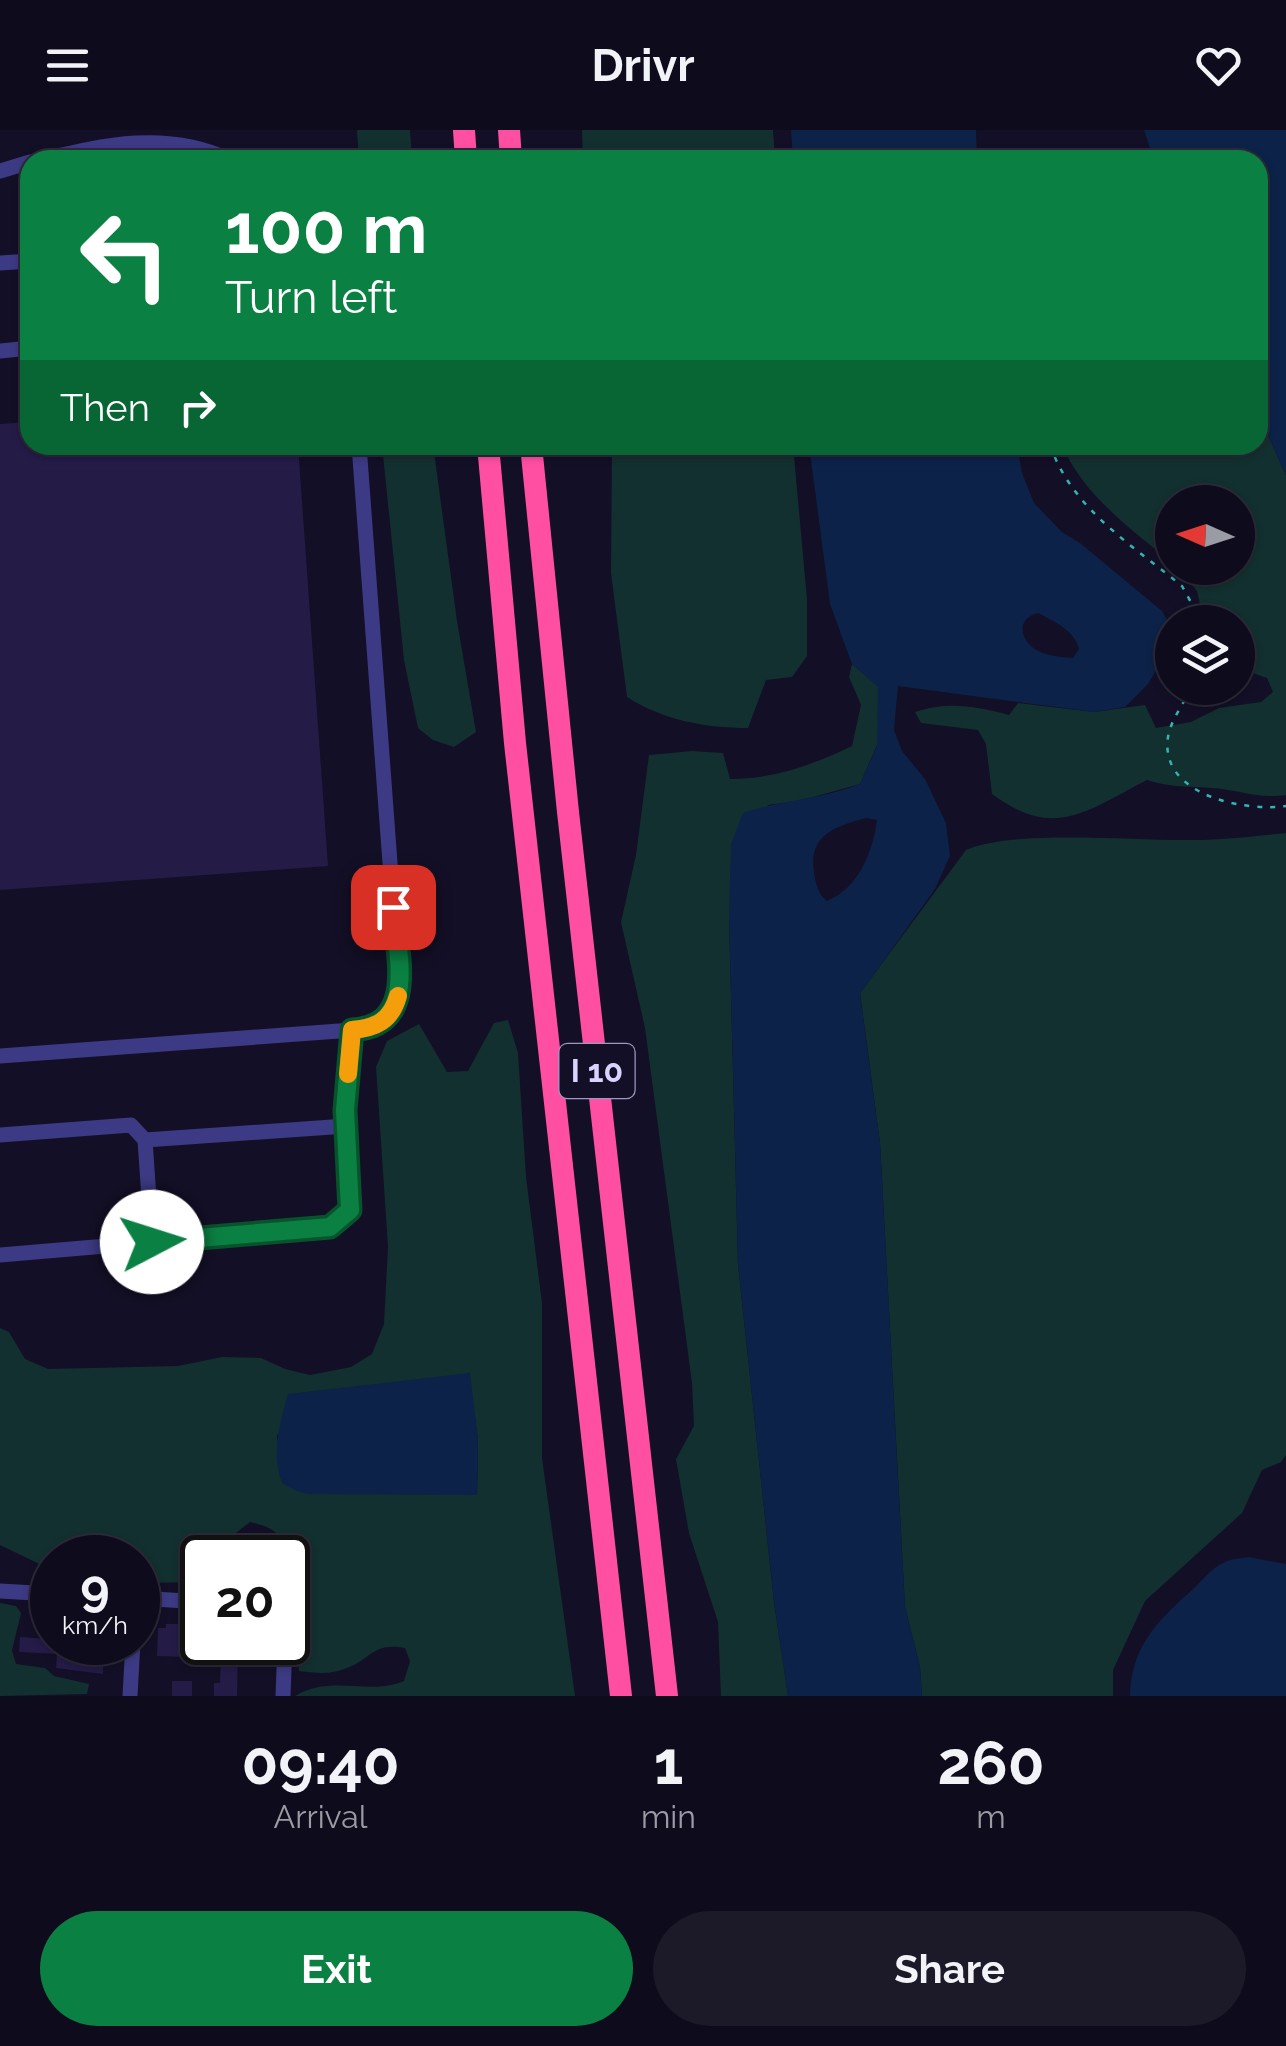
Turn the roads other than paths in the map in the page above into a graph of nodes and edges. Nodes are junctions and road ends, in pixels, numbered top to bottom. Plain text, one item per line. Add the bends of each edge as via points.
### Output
1 (81, 150) edge
2 (202, 150) edge
3 (361, 455) edge
4 (489, 455) edge
5 (532, 455) edge
6 (352, 1030) junction
7 (0, 1056) edge
8 (346, 1126) junction
9 (0, 1135) edge
10 (145, 1140) junction
11 (152, 1242) junction
12 (0, 1255) edge
13 (0, 1591) edge
14 (30, 1593) edge
15 (132, 1665) edge
16 (285, 1665) edge
17 (130, 1696) edge
18 (284, 1696) edge
19 (621, 1696) edge
20 (667, 1696) edge

1 - 2 street via 163,142
3 - 6 street via 399,984 387,1019
4 - 19 highway, I 10 via 514,742
5 - 20 highway, I 10
6 - 7 street
6 - 8 street
8 - 10 street
8 - 11 street via 350,1210 330,1227
9 - 10 street via 131,1125
10 - 11 street
11 - 12 street
13 - 14 street
15 - 17 street
16 - 18 street

